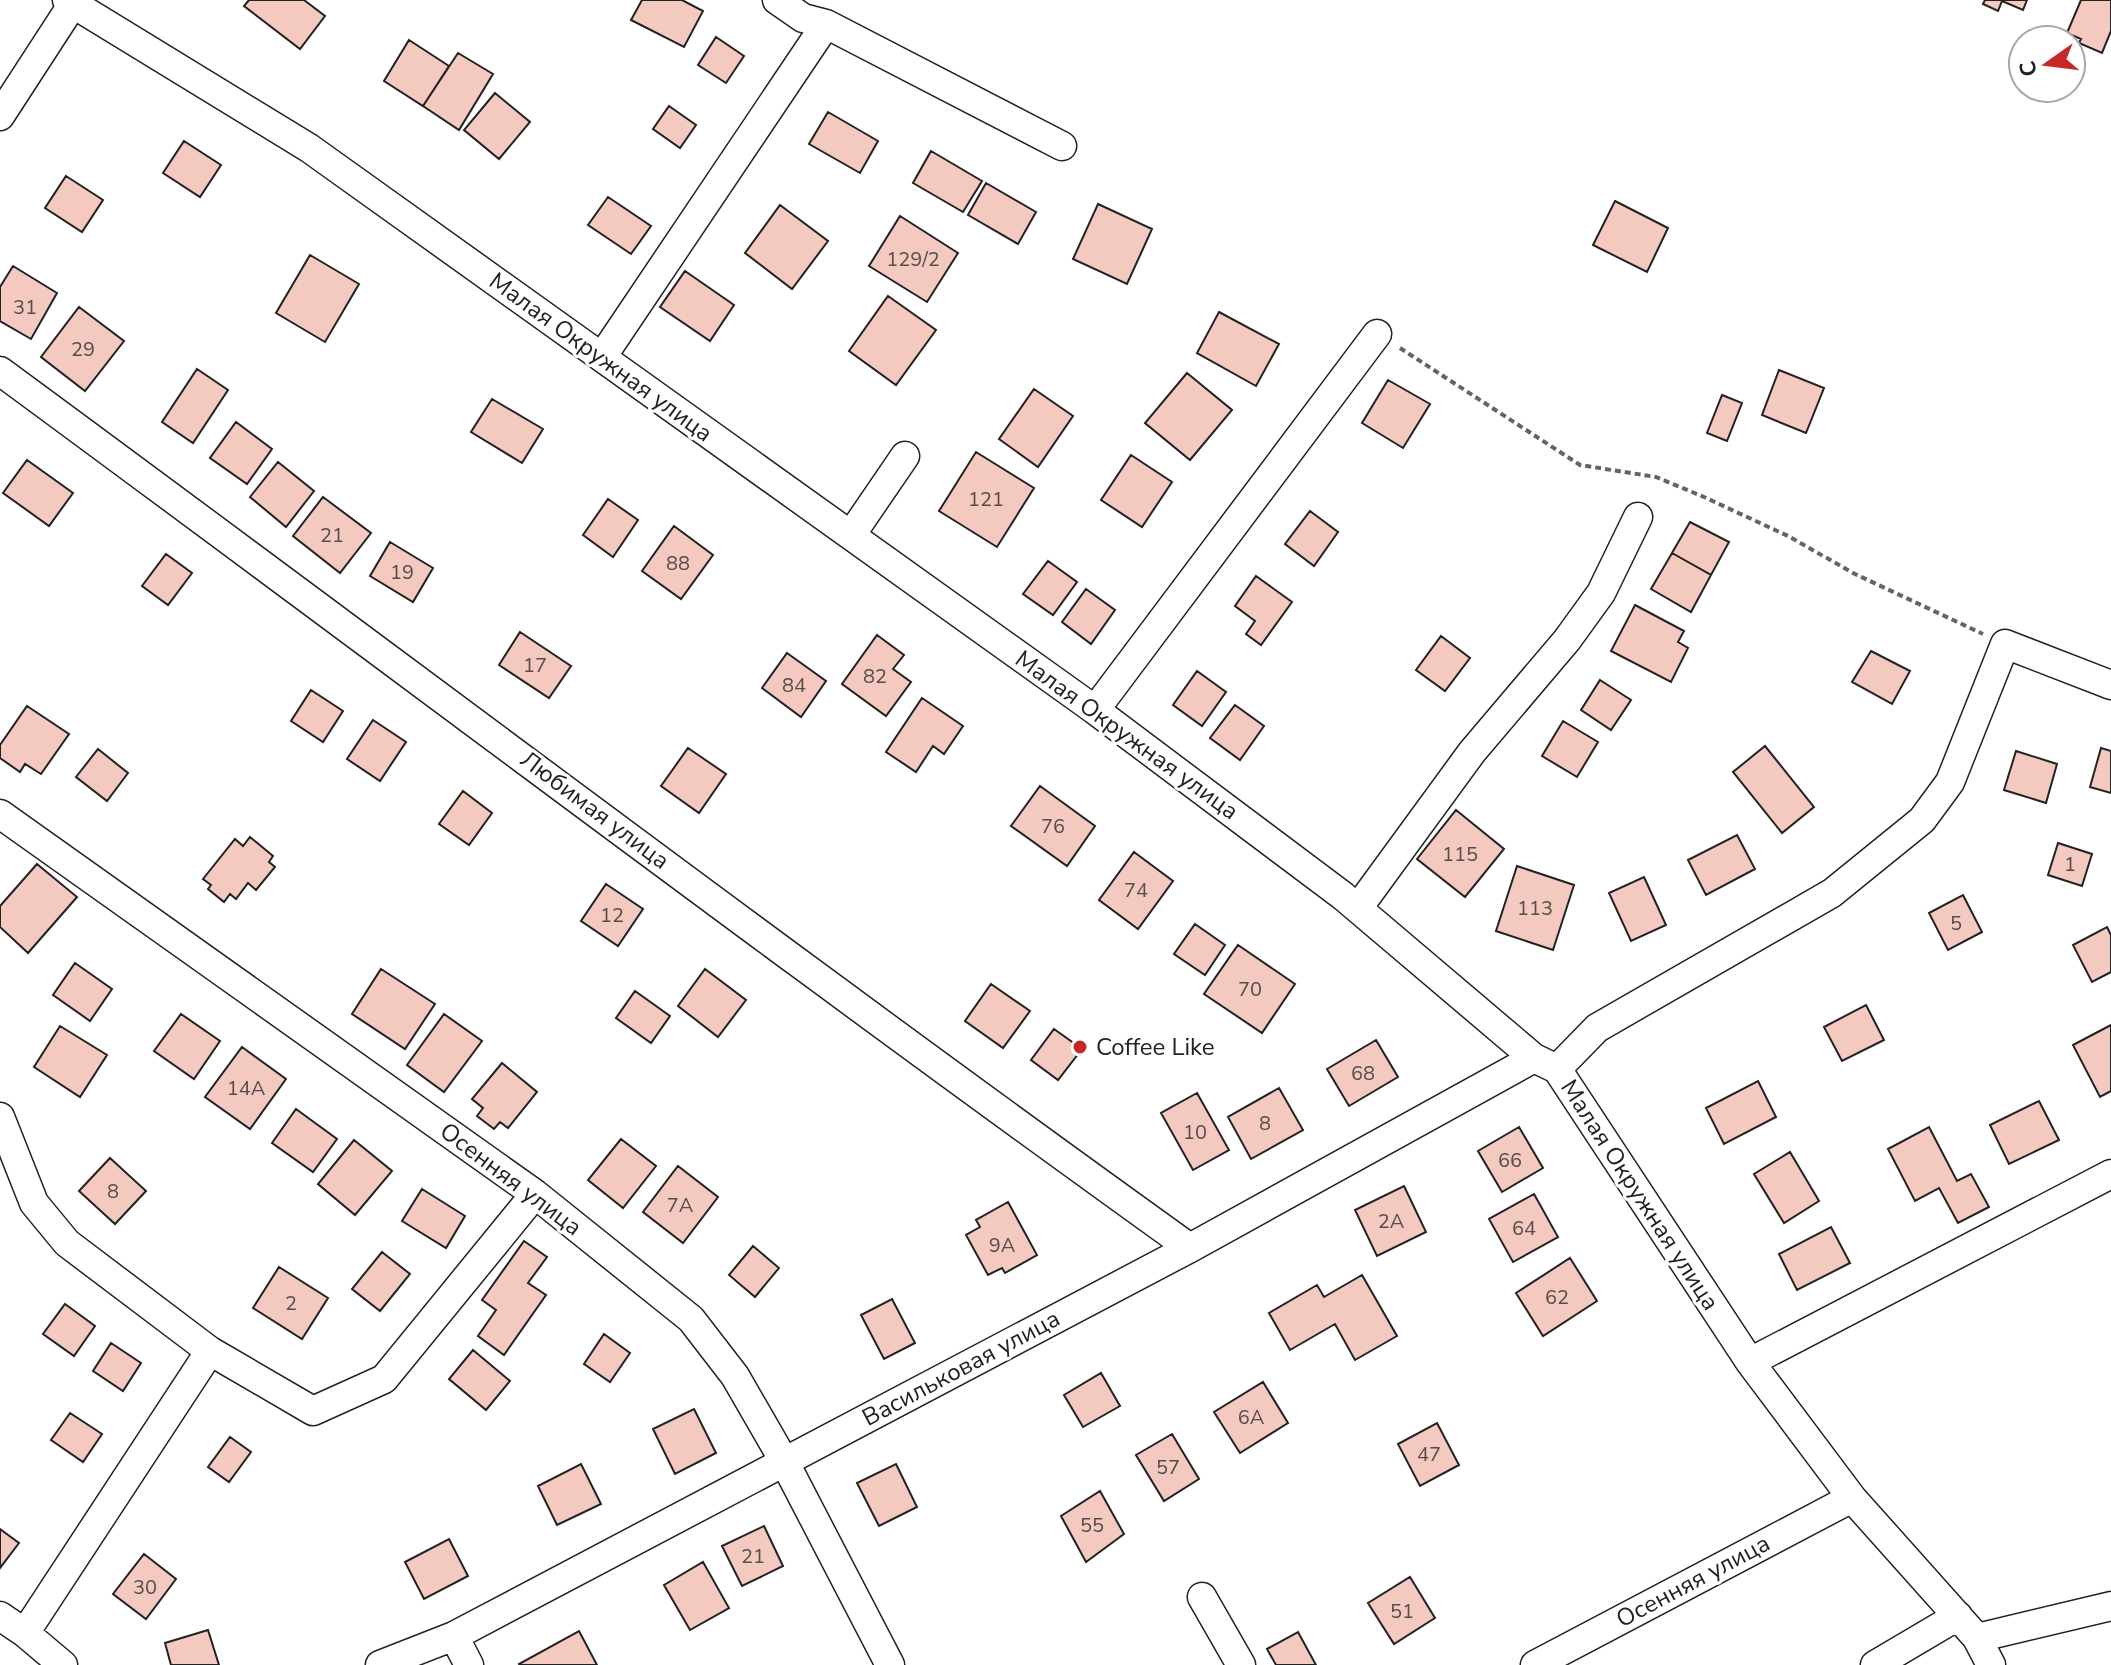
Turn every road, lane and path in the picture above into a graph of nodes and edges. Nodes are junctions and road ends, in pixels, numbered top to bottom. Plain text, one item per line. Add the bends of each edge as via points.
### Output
1 (777, 0) edge
2 (70, 1) edge
3 (826, 24) junction
4 (0, 116) edge
5 (1062, 146) dead end
6 (1377, 334) joint
7 (602, 357) junction
8 (0, 371) edge
9 (905, 456) dead end
10 (1638, 517) dead end
11 (851, 535) junction
12 (2005, 644) junction
13 (2111, 685) edge
14 (1095, 710) junction
15 (0, 814) edge
16 (1358, 908) junction
17 (1546, 1064) junction
18 (0, 1117) edge
19 (2111, 1174) edge
20 (535, 1194) junction
21 (1190, 1248) junction
22 (210, 1351) junction
23 (1750, 1362) junction
24 (784, 1461) junction
25 (1852, 1498) junction
26 (1202, 1597) dead end
27 (2111, 1606) edge
28 (0, 1616) edge
29 (1958, 1616) junction
30 (25, 1633) junction
31 (454, 1636) junction
32 (1977, 1638) junction
33 (63, 1665) edge
34 (380, 1665) edge
35 (469, 1665) edge
36 (890, 1665) edge
37 (1241, 1665) edge
38 (1535, 1665) edge
39 (1875, 1665) edge
40 (1991, 1665) edge

1 - 3 street via 803,18
2 - 4 street
2 - 7 street, Малая Окружная улица via 309,148
3 - 5 street
3 - 7 street
6 - 12 path via 1580,465 1656,477 1704,497
6 - 14 street
7 - 11 street, Малая Окружная улица
8 - 21 street, Любимая улица via 902,1041
9 - 11 street
10 - 16 street via 1601,593 1472,752
11 - 14 street, Малая Окружная улица
12 - 13 street
12 - 17 street, Васильковая улица via 1950,782 1922,820 1832,893 1597,1028
14 - 16 street, Малая Окружная улица
15 - 20 street, Осенняя улица
16 - 17 street, Малая Окружная улица
17 - 21 street, Васильковая улица
17 - 23 street, Малая Окружная улица
18 - 22 street via 34,1203 67,1243
19 - 23 street
20 - 22 street via 384,1379 313,1411
20 - 24 street, Осенняя улица via 691,1319 735,1376
21 - 24 street, Васильковая улица
22 - 30 street
23 - 25 street, Малая Окружная улица
24 - 31 street, Васильковая улица
24 - 36 street, Осенняя улица
25 - 29 street, Малая Окружная улица
25 - 38 street, Осенняя улица
26 - 37 street
27 - 32 street
28 - 30 street
29 - 32 street, Малая Окружная улица
29 - 39 street
30 - 33 street
31 - 34 street, Васильковая улица
31 - 35 street
32 - 40 street, Малая Окружная улица

